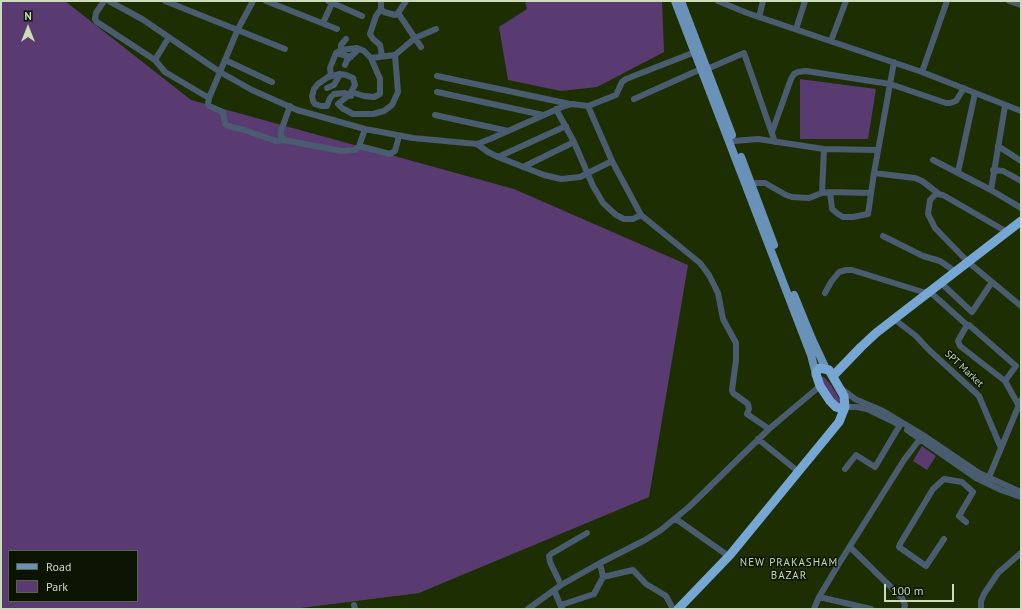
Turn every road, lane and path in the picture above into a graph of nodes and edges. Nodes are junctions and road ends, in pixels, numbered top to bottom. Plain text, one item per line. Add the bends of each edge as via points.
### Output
1 (110, 1) edge
2 (165, 1) edge
3 (253, 1) edge
4 (266, 1) edge
5 (381, 1) edge
6 (406, 1) edge
7 (675, 1) edge
8 (681, 1) edge
9 (718, 1) edge
10 (763, 1) edge
11 (804, 1) edge
12 (846, 1) edge
13 (947, 1) edge
14 (1010, 1) edge
15 (101, 2) edge
16 (331, 2) edge
17 (1021, 5) edge
18 (381, 9) junction
19 (398, 13) junction
20 (362, 16) dead end
21 (759, 17) junction
22 (323, 23) junction
23 (238, 29) junction
24 (337, 29) dead end
25 (436, 29) dead end
26 (796, 29) junction
27 (169, 37) junction
28 (415, 38) junction
29 (346, 40) dead end
30 (831, 41) junction
31 (421, 47) dead end
32 (285, 49) dead end
33 (359, 49) junction
34 (339, 52) junction
35 (695, 52) junction
36 (395, 55) junction
37 (382, 56) junction
38 (351, 57) junction
39 (371, 58) junction
40 (156, 60) junction
41 (225, 60) junction
42 (894, 62) junction
43 (345, 65) dead end
44 (704, 69) junction
45 (220, 72) junction
46 (922, 72) junction
47 (340, 74) junction
48 (332, 76) junction
49 (437, 76) dead end
50 (272, 82) dead end
51 (890, 84) junction
52 (327, 88) dead end
53 (964, 88) junction
54 (437, 92) dead end
55 (349, 93) junction
56 (975, 93) junction
57 (209, 98) junction
58 (634, 99) dead end
59 (572, 104) junction
60 (290, 106) junction
61 (588, 106) junction
62 (1005, 106) junction
63 (556, 109) junction
64 (1021, 111) edge
65 (434, 115) dead end
66 (543, 115) junction
67 (566, 126) junction
68 (365, 129) junction
69 (508, 131) junction
70 (772, 132) junction
71 (399, 136) junction
72 (284, 140) junction
73 (734, 141) junction
74 (574, 142) junction
75 (775, 142) junction
76 (478, 144) junction
77 (359, 146) junction
78 (998, 146) junction
79 (824, 149) junction
80 (878, 150) junction
81 (498, 157) junction
82 (934, 160) dead end
83 (612, 161) junction
84 (1021, 161) edge
85 (523, 167) junction
86 (993, 170) junction
87 (958, 172) junction
88 (588, 173) junction
89 (874, 173) junction
90 (1021, 181) edge
91 (751, 183) junction
92 (991, 190) junction
93 (830, 192) junction
94 (822, 193) junction
95 (871, 193) junction
96 (939, 194) junction
97 (1021, 208) edge
98 (640, 215) junction
99 (1021, 221) edge
100 (1007, 232) junction
101 (883, 236) dead end
102 (968, 262) junction
103 (956, 272) junction
104 (992, 282) junction
105 (941, 283) junction
106 (928, 292) junction
107 (825, 293) dead end
108 (1021, 306) edge
109 (894, 319) junction
110 (967, 325) junction
111 (829, 372) junction
112 (816, 374) junction
113 (1005, 381) junction
114 (838, 385) junction
115 (820, 386) junction
116 (1020, 403) edge
117 (833, 405) junction
118 (845, 407) junction
119 (1014, 419) junction
120 (1021, 421) edge
121 (900, 425) junction
122 (769, 429) junction
123 (921, 436) junction
124 (758, 439) junction
125 (1002, 448) junction
126 (795, 469) junction
127 (845, 469) dead end
128 (988, 481) junction
129 (1021, 492) edge
130 (1021, 497) edge
131 (676, 518) junction
132 (966, 522) dead end
133 (587, 533) dead end
134 (944, 539) dead end
135 (850, 547) junction
136 (1021, 553) edge
137 (727, 555) junction
138 (600, 562) junction
139 (603, 577) junction
140 (561, 585) junction
141 (554, 590) junction
142 (819, 597) junction
143 (534, 607) edge
144 (561, 607) edge
145 (683, 607) edge
146 (528, 609) edge
147 (673, 609) edge
148 (814, 609) edge
149 (867, 609) edge
150 (904, 609) edge
151 (981, 609) edge

1 - 27 street via 142,18
2 - 23 street
3 - 23 street
4 - 22 street
5 - 18 street
6 - 19 street
7 - 35 main road
8 - 44 main road
9 - 21 street
10 - 21 street
11 - 26 street
12 - 30 street
13 - 46 street
14 - 17 street
15 - 40 street via 95,16 97,22
16 - 20 street
16 - 22 street
18 - 19 street via 395,15
18 - 37 street via 370,34 380,45
19 - 28 street
21 - 26 street
22 - 24 street
23 - 32 street
23 - 41 street
25 - 28 street
26 - 30 street
27 - 40 street
27 - 45 street
28 - 31 street
28 - 36 street
29 - 34 street
30 - 42 street
33 - 34 street
33 - 38 street
33 - 39 street
34 - 38 street
34 - 48 street via 330,68
35 - 44 main road
35 - 61 street via 626,79 616,95
36 - 37 street
36 - 55 street via 398,92 392,105 373,114 353,114 338,104
37 - 39 street
38 - 43 street
39 - 55 street via 380,79 380,94 374,97
40 - 57 street via 165,72
41 - 45 street
41 - 50 street
42 - 46 street
42 - 51 street
44 - 58 street
44 - 70 street via 744,53
44 - 73 main road
44 - 112 main road
45 - 57 street
45 - 60 street via 252,90
46 - 53 street
47 - 48 street
47 - 52 street via 334,85
47 - 55 street via 353,78 355,85
48 - 55 street via 314,89 313,101 321,106 327,106 325,102 334,94
49 - 59 street
51 - 53 street via 950,103 958,98
51 - 70 street via 806,71 798,72 791,79
51 - 80 street
53 - 56 street
54 - 66 street
56 - 62 street
56 - 87 street
57 - 72 street via 208,106 223,112 228,126 276,141
59 - 61 street
59 - 63 street
60 - 68 street
60 - 72 street via 281,131
61 - 83 street
62 - 64 street
62 - 78 street
63 - 66 street
63 - 67 street
65 - 69 street
66 - 69 street
67 - 74 street
67 - 81 street
68 - 71 street
68 - 77 street
69 - 76 street
70 - 75 street
71 - 76 street
71 - 77 street via 393,154
72 - 77 street via 341,151 355,150
73 - 75 street via 758,138
73 - 91 main road
74 - 85 street
74 - 88 street
75 - 79 street
76 - 81 street
78 - 84 street
78 - 86 street
79 - 80 street
79 - 94 street
80 - 89 street
81 - 85 street
82 - 87 street
83 - 88 street
83 - 98 street
85 - 88 street via 561,179
86 - 90 street via 1003,171
86 - 92 street
87 - 92 street
88 - 98 street via 603,203 616,215 629,220
89 - 95 street
89 - 96 street via 915,178
91 - 94 street via 765,183 792,197 808,198
91 - 111 main road via 808,330
92 - 97 street
93 - 94 street
93 - 95 street
93 - 95 street via 832,209 843,217 868,214
96 - 100 street
96 - 102 street via 930,200 930,221
98 - 122 street via 700,263 709,275 718,293 723,319 736,343 733,393 748,404 747,414
99 - 100 highway
100 - 102 highway
101 - 103 street via 923,256 940,261
102 - 103 highway
102 - 104 street
103 - 105 highway
104 - 105 street via 972,312
104 - 108 street
105 - 106 highway
106 - 107 street via 846,270 839,272
106 - 109 highway
106 - 110 street
109 - 111 highway
109 - 125 street, SPT Market via 916,336 979,396
110 - 113 street via 958,341 960,346
110 - 113 street via 1016,366
111 - 112 highway via 820,368
111 - 114 highway
112 - 115 highway
113 - 116 street
114 - 118 highway via 844,396
114 - 123 street via 847,394 883,411
115 - 117 highway
115 - 122 street
116 - 119 street
117 - 118 highway
117 - 126 highway via 836,415 831,426
118 - 121 street via 867,409
118 - 145 highway via 834,429 764,515
119 - 120 street
119 - 125 street
121 - 123 street
121 - 127 street via 875,467 856,455
122 - 124 street
123 - 128 street
123 - 135 street
124 - 126 street
124 - 131 street
125 - 128 street
126 - 137 highway
128 - 129 street
128 - 130 street
131 - 137 street
131 - 138 street via 645,540
132 - 134 street via 959,516 973,492 962,482 944,479 933,489 899,547 926,566
133 - 140 street via 550,554 550,562
135 - 142 street
135 - 150 street via 902,598
136 - 151 street via 998,573 984,594
137 - 147 highway
138 - 139 street
138 - 140 street
139 - 144 street via 594,594
139 - 147 street via 632,570 646,584 666,596
140 - 141 street
141 - 143 street
141 - 144 street
142 - 148 street
142 - 149 street
143 - 146 street

